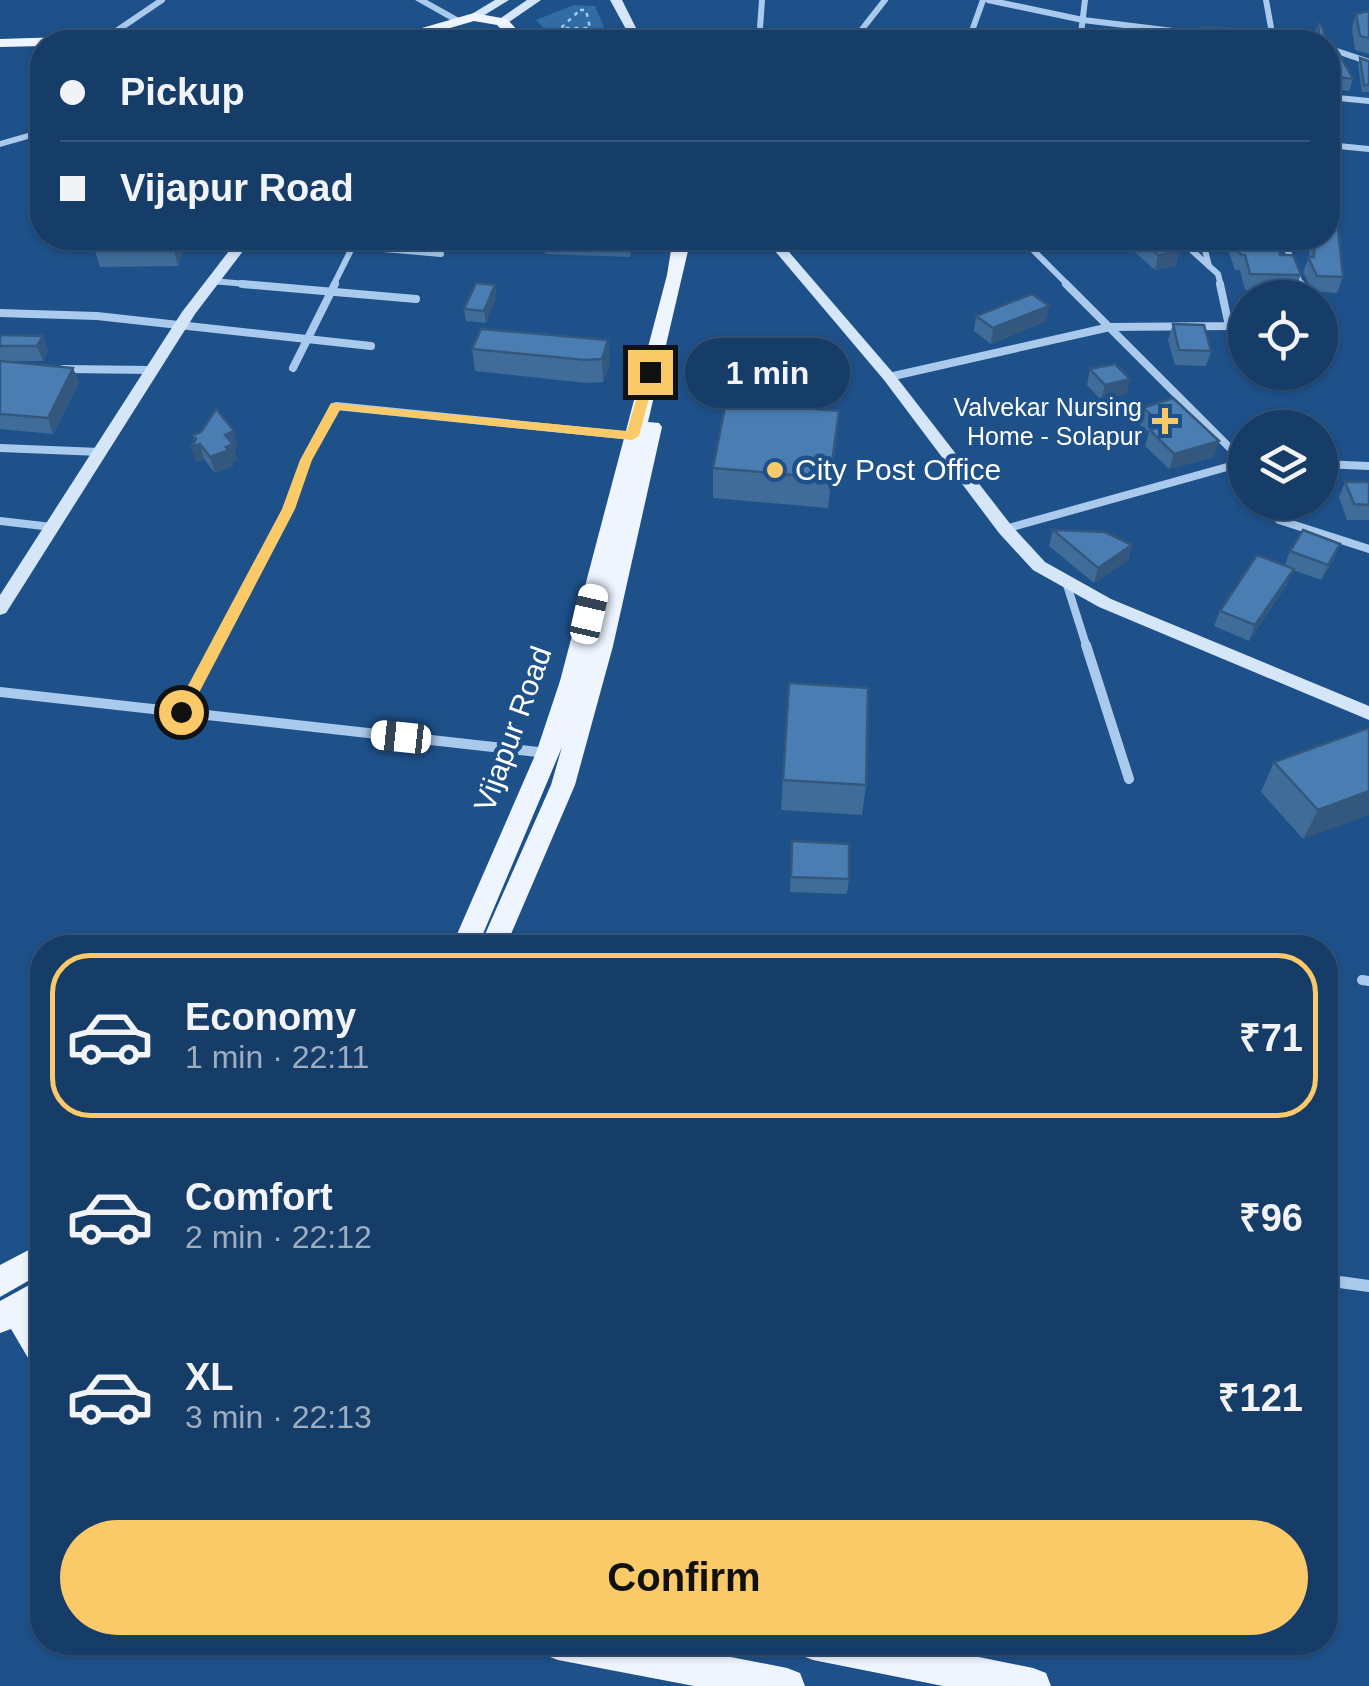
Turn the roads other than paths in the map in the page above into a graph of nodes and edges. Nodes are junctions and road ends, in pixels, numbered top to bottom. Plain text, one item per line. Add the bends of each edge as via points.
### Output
1 (162, 0) edge
2 (420, 0) edge
3 (503, 0) edge
4 (535, 0) edge
5 (616, 0) edge
6 (762, 0) edge
7 (885, 0) edge
8 (985, 0) edge
9 (1085, 0) edge
10 (1266, 0) edge
11 (474, 16) junction
12 (456, 20) junction
13 (1083, 20) junction
14 (502, 22) junction
15 (118, 30) edge
16 (444, 30) edge
17 (512, 30) edge
18 (632, 30) edge
19 (760, 30) edge
20 (862, 30) edge
21 (973, 30) edge
22 (1082, 30) edge
23 (1183, 30) edge
24 (1271, 30) edge
25 (30, 43) edge
26 (0, 45) edge
27 (30, 46) edge
28 (1340, 52) edge
29 (1369, 62) edge
30 (1340, 99) edge
31 (1369, 100) edge
32 (30, 135) edge
33 (0, 144) edge
34 (1340, 146) edge
35 (1369, 149) edge
36 (237, 250) edge
37 (351, 250) edge
38 (412, 250) edge
39 (679, 250) edge
40 (695, 250) edge
41 (780, 250) edge
42 (1033, 250) edge
43 (1192, 250) edge
44 (1205, 250) edge
45 (1288, 250) edge
46 (441, 254) dead end
47 (1210, 266) junction
48 (1299, 280) edge
49 (212, 281) junction
50 (329, 292) junction
51 (416, 299) dead end
52 (0, 313) edge
53 (179, 327) junction
54 (1110, 327) junction
55 (308, 340) junction
56 (370, 346) dead end
57 (293, 368) dead end
58 (57, 369) edge
59 (152, 370) junction
60 (889, 377) junction
61 (632, 436) junction
62 (1228, 445) edge
63 (0, 448) edge
64 (100, 452) junction
65 (1338, 465) edge
66 (1369, 466) edge
67 (1228, 467) edge
68 (1279, 520) edge
69 (0, 522) edge
70 (52, 527) junction
71 (1004, 529) junction
72 (1369, 549) edge
73 (1067, 585) junction
74 (0, 609) edge
75 (0, 692) edge
76 (181, 712) junction
77 (1369, 714) edge
78 (548, 753) junction
79 (1128, 779) dead end
80 (470, 935) edge
81 (498, 935) edge
82 (30, 1279) edge
83 (1338, 1282) edge
84 (1369, 1286) edge
85 (17, 1302) edge
86 (30, 1328) edge
87 (626, 1655) edge
88 (879, 1655) edge
89 (787, 1686) edge
90 (1033, 1686) edge

1 - 15 street
2 - 12 street
3 - 11 main road
4 - 14 main road
5 - 18 main road
6 - 19 street
7 - 20 street
8 - 13 street
8 - 21 street
9 - 13 street
10 - 24 street
11 - 12 main road
11 - 14 main road
12 - 16 main road
13 - 22 street
13 - 23 street
14 - 17 main road
25 - 26 main road
26 - 27 main road
28 - 29 street
30 - 31 street
32 - 33 street
34 - 35 street
36 - 49 main road
37 - 50 street
38 - 46 street
39 - 61 main road, Vijapur Road
40 - 81 main road, Vijapur Road via 580,728 563,785
41 - 60 main road
42 - 54 street
43 - 47 street
44 - 47 street
45 - 48 street
47 - 54 street via 1218,274 1229,326
49 - 50 street
49 - 53 main road
50 - 51 street
50 - 55 street
52 - 53 street
53 - 55 street
53 - 59 main road
54 - 60 street
54 - 62 street
55 - 56 street
55 - 57 street
58 - 59 street
59 - 64 main road
60 - 71 main road
61 - 76 street via 336,406
61 - 78 main road, Vijapur Road
63 - 64 street
64 - 70 main road
65 - 66 street
67 - 71 street
68 - 72 street
69 - 70 street
70 - 74 main road
71 - 73 main road
73 - 77 main road
73 - 79 street
75 - 76 street
76 - 78 street
78 - 80 main road, Vijapur Road
82 - 85 main road
83 - 84 street
85 - 86 main road
87 - 89 main road
88 - 90 main road

